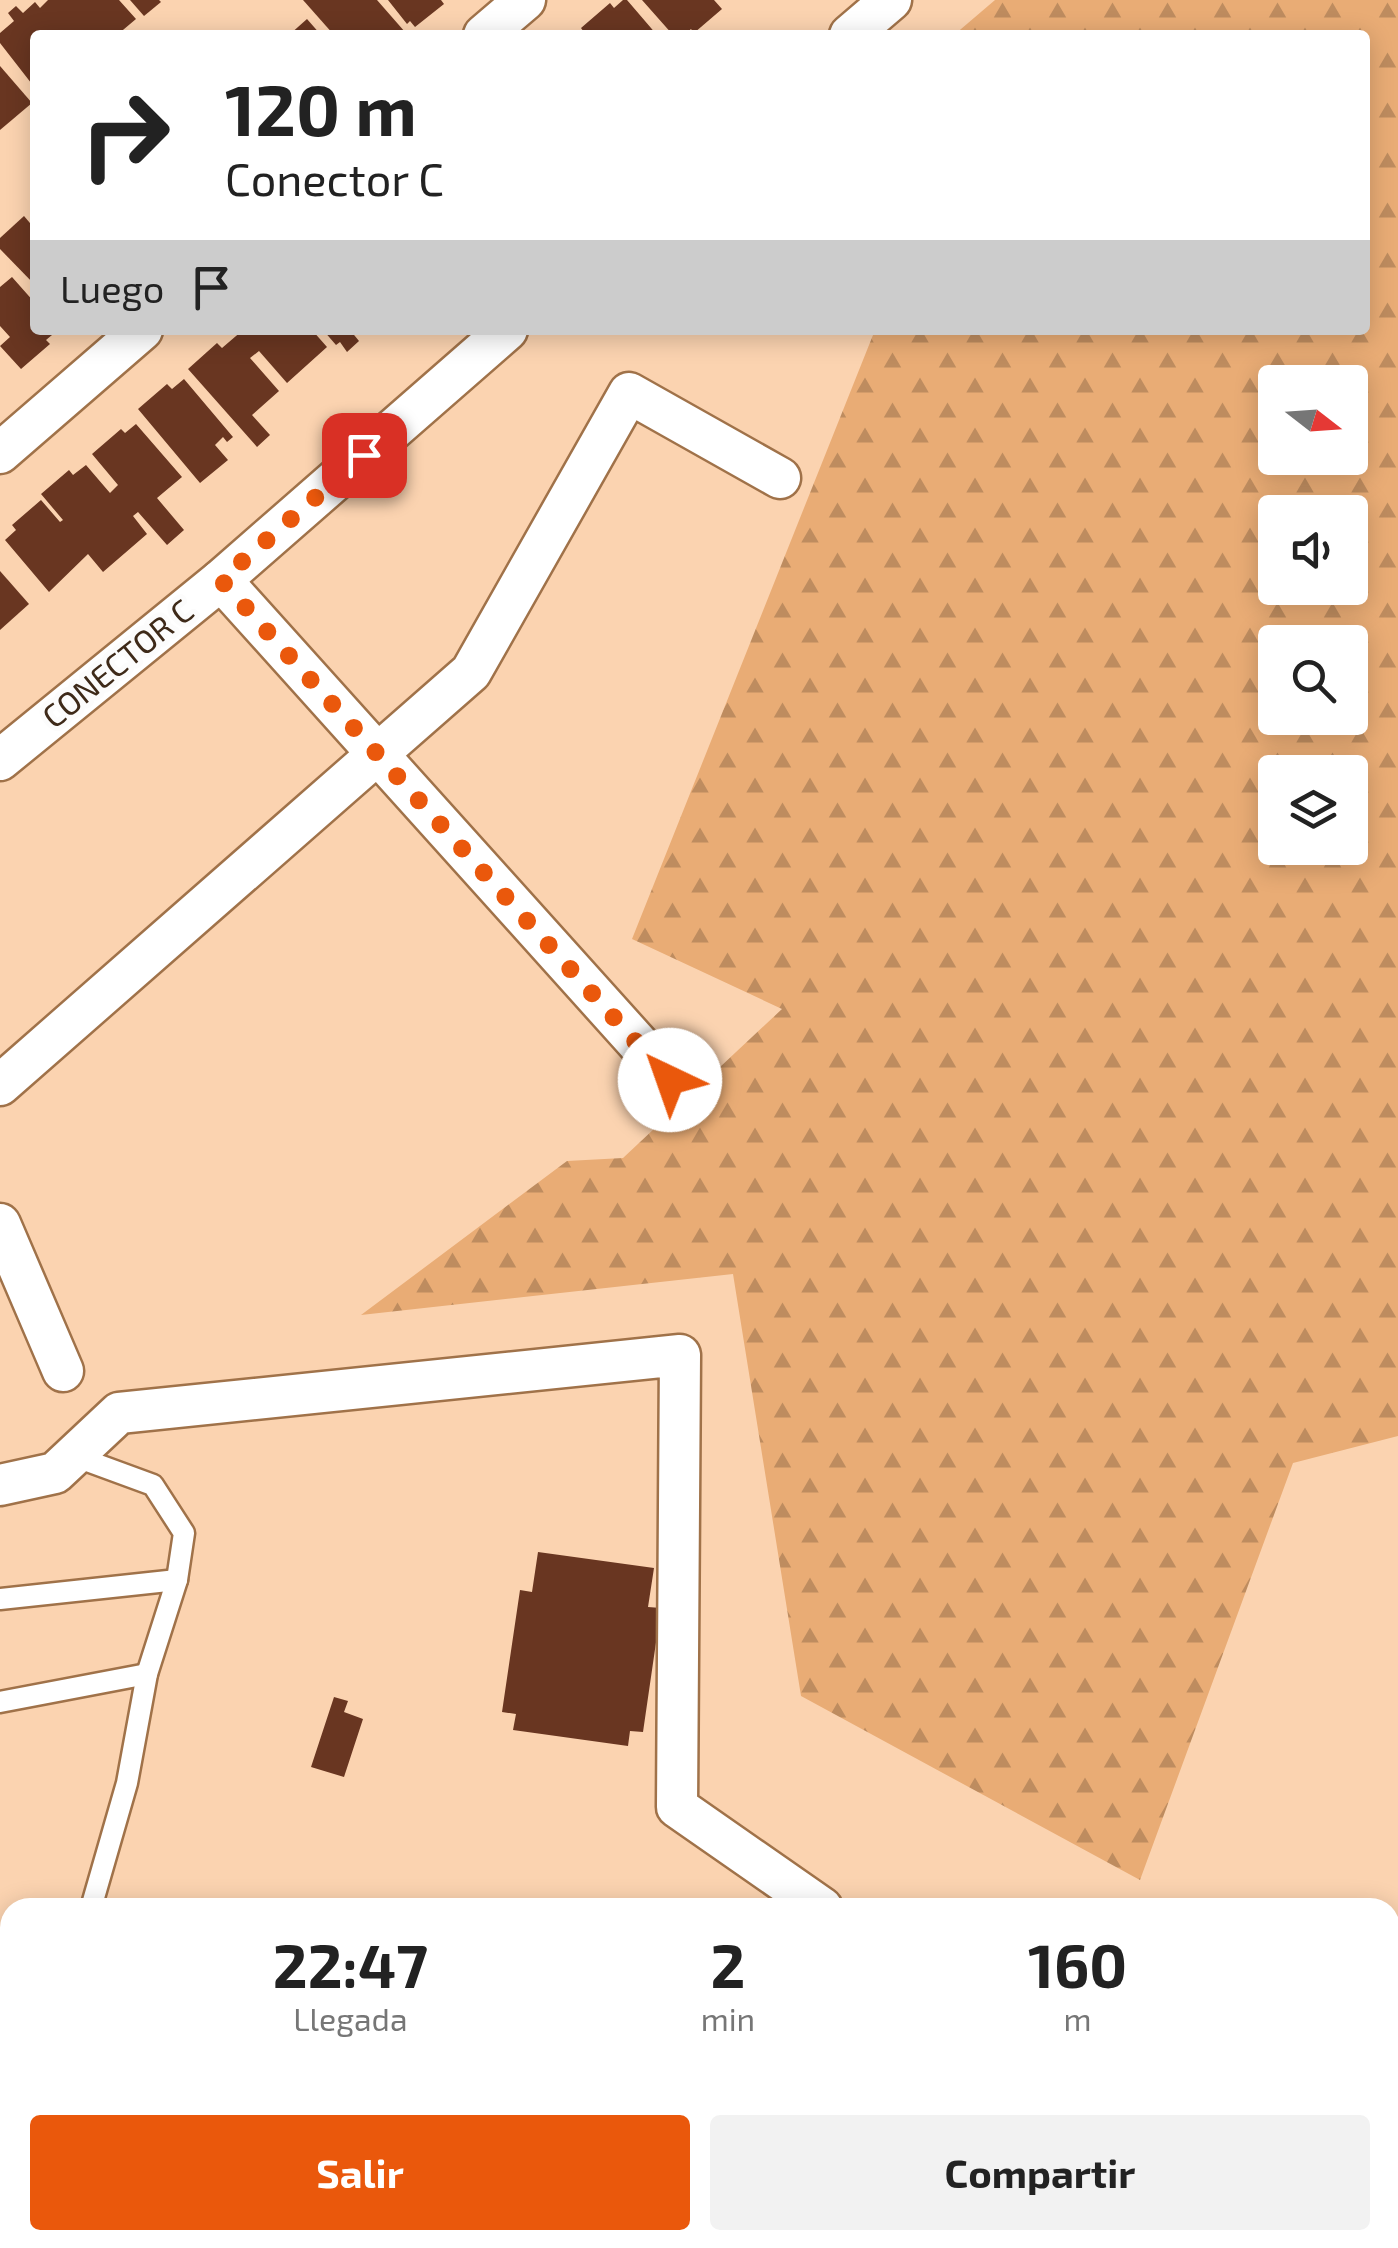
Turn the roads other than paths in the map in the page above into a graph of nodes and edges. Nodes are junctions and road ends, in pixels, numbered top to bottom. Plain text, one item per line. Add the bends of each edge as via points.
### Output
1 (525, 0) edge
2 (891, 0) edge
3 (490, 30) edge
4 (856, 30) edge
5 (136, 335) edge
6 (501, 335) edge
7 (0, 452) edge
8 (780, 478) dead end
9 (221, 580) junction
10 (376, 755) junction
11 (0, 760) edge
12 (670, 1080) dead end
13 (0, 1085) edge
14 (0, 1224) edge
15 (62, 1372) dead end
16 (74, 1456) junction
17 (0, 1485) edge
18 (177, 1580) junction
19 (0, 1599) edge
20 (146, 1674) junction
21 (0, 1702) edge
22 (94, 1898) edge
23 (808, 1898) edge

1 - 3 street
2 - 4 street
5 - 7 street
6 - 9 street, CONECTOR C
8 - 10 street via 628,394 471,672
9 - 10 street
9 - 11 street, CONECTOR C
10 - 12 street
10 - 13 street
14 - 15 street
16 - 17 street via 55,1473
16 - 18 lane via 153,1484 184,1533
16 - 23 street via 119,1413 680,1356 677,1807
18 - 19 lane
18 - 20 lane
20 - 21 lane
20 - 22 lane via 127,1783

